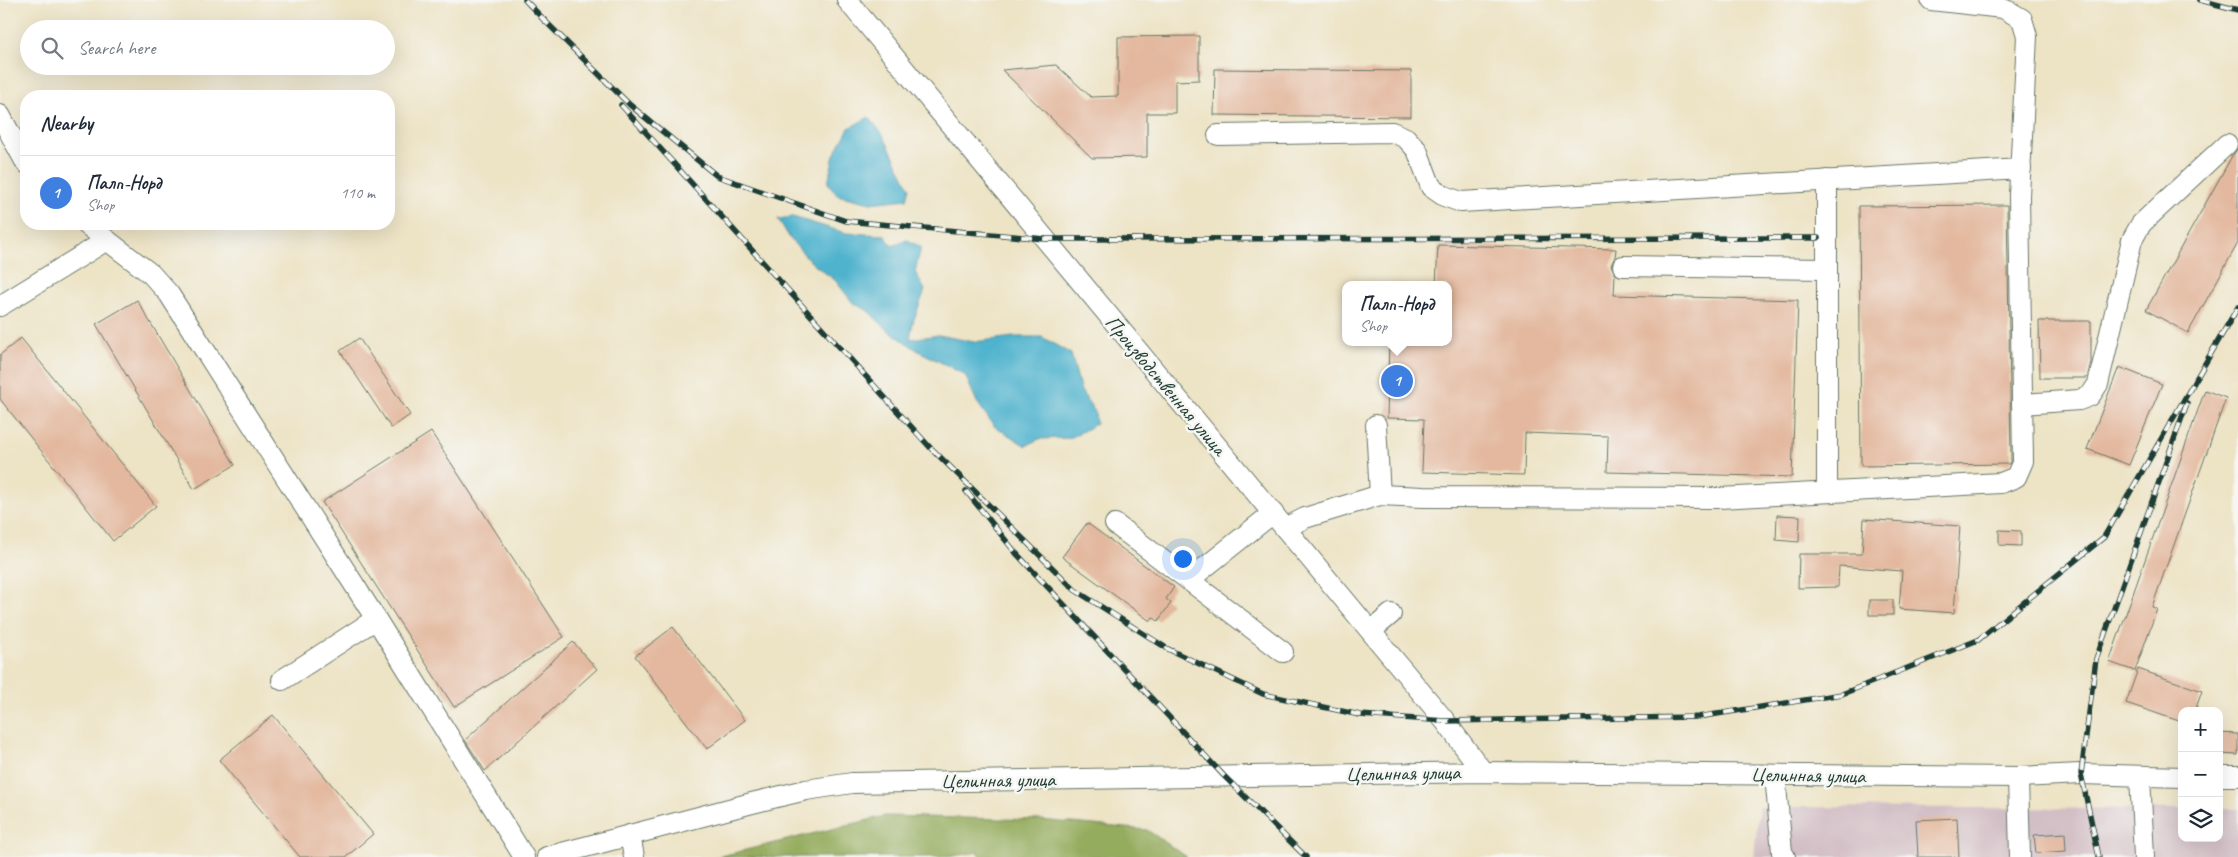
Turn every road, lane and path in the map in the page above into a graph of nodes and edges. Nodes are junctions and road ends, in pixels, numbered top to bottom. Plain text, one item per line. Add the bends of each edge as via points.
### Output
1 (847, 0) edge
2 (1932, 0) edge
3 (0, 115) edge
4 (1218, 135) dead end
5 (2227, 144) dead end
6 (20, 153) edge
7 (2021, 169) junction
8 (1827, 180) junction
9 (94, 230) edge
10 (107, 240) junction
11 (1623, 266) dead end
12 (1826, 269) junction
13 (0, 306) edge
14 (2022, 404) junction
15 (1376, 425) dead end
16 (1828, 491) junction
17 (1380, 495) junction
18 (1279, 520) junction
19 (1116, 524) dead end
20 (1189, 580) junction
21 (1390, 614) dead end
22 (376, 620) junction
23 (1371, 631) junction
24 (1283, 652) dead end
25 (282, 680) dead end
26 (1483, 772) junction
27 (1775, 775) junction
28 (2140, 776) junction
29 (2223, 776) edge
30 (2238, 776) edge
31 (2018, 777) junction
32 (2178, 777) edge
33 (630, 835) junction
34 (524, 857) edge
35 (547, 857) edge
36 (634, 857) edge
37 (1785, 857) edge
38 (2020, 857) edge
39 (2144, 857) edge

1 - 18 street, Производственная улица
2 - 7 street via 2003,8 2022,19 2027,36
3 - 6 street
4 - 8 street via 1392,132 1406,138 1417,150 1431,187 1461,202
5 - 14 street via 2141,224 2132,240 2098,384 2090,396 2079,400
7 - 8 street
7 - 14 street
8 - 12 street
9 - 10 street
10 - 13 street
10 - 22 street via 150,274 169,294
11 - 12 street
12 - 16 street
14 - 16 street via 2023,461 2016,477 2001,483
15 - 17 street
16 - 17 street via 1719,498
17 - 18 street via 1305,518
18 - 20 street
18 - 23 street, Производственная улица
19 - 20 street
20 - 24 street
21 - 23 street
22 - 25 street
22 - 34 street
23 - 26 street, Производственная улица
26 - 27 street, Целинная улица
26 - 33 street, Целинная улица via 852,783 806,790
27 - 31 street, Целинная улица
27 - 37 street
28 - 31 street, Целинная улица
28 - 32 street, Целинная улица
28 - 39 street
29 - 30 street
31 - 38 street
33 - 35 street, Целинная улица
33 - 36 street

